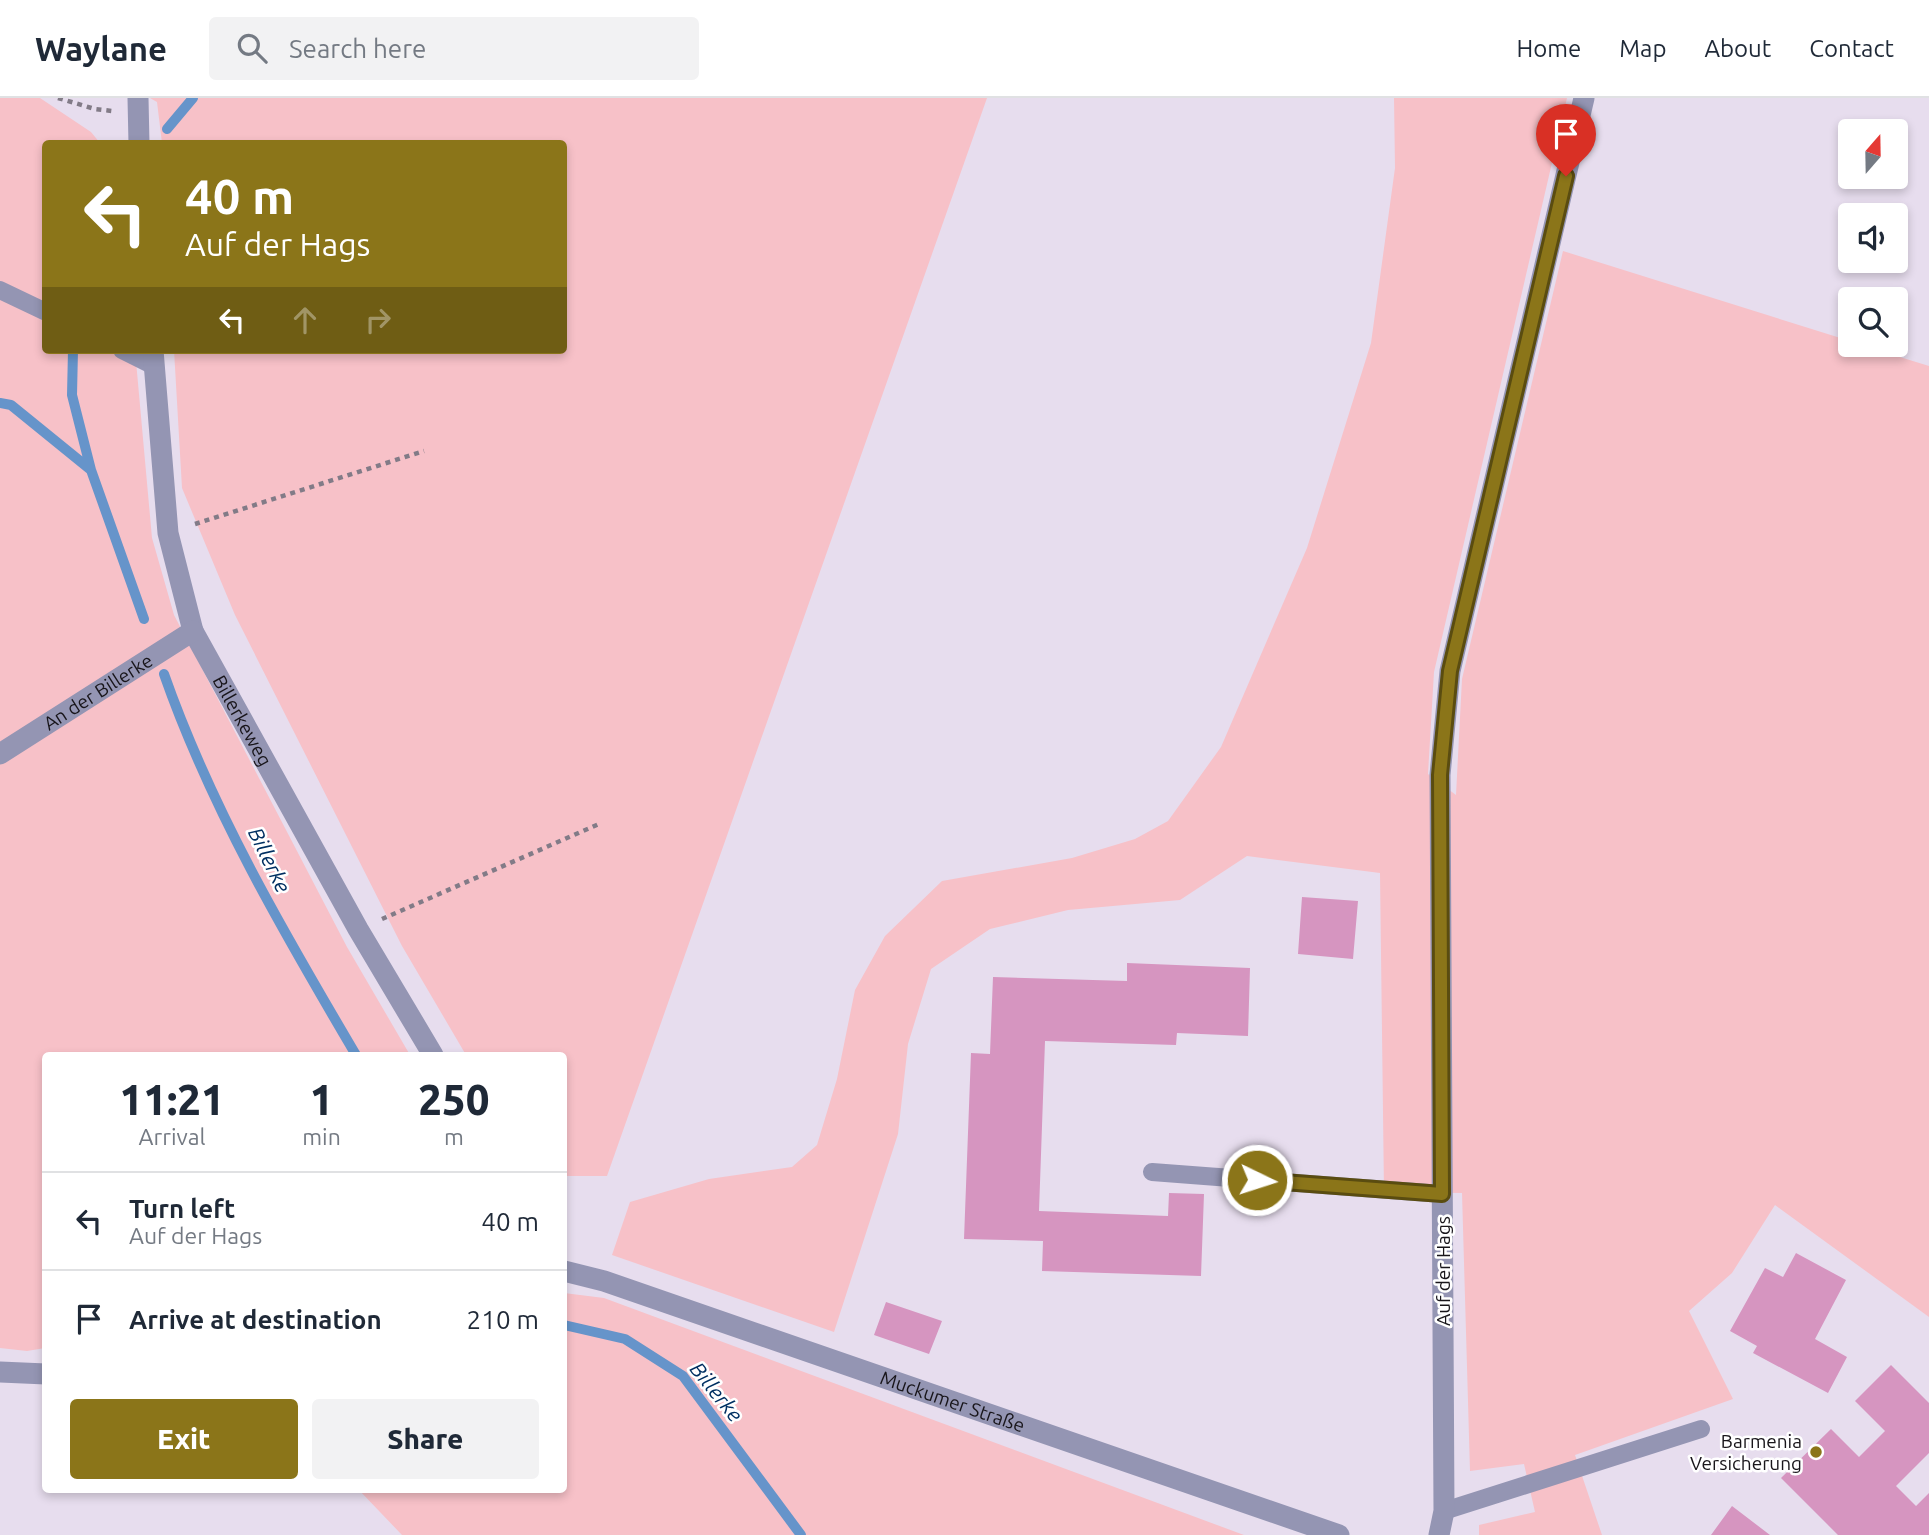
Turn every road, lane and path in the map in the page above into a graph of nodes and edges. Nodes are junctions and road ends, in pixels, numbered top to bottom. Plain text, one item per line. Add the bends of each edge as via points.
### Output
1 (58, 98) edge
2 (1584, 98) edge
3 (138, 106) edge
4 (139, 140) edge
5 (0, 290) edge
6 (42, 310) edge
7 (153, 358) edge
8 (424, 451) dead end
9 (168, 533) junction
10 (193, 631) junction
11 (0, 754) edge
12 (599, 824) dead end
13 (358, 929) junction
14 (431, 1052) edge
15 (1152, 1172) dead end
16 (1442, 1194) junction
17 (567, 1272) edge
18 (0, 1372) edge
19 (42, 1374) edge
20 (1700, 1429) dead end
21 (1444, 1511) junction
22 (1339, 1535) edge
23 (1439, 1535) edge

1 - 3 path via 95,109
2 - 16 street, Auf der Hags via 1450,671 1440,775
3 - 4 street
5 - 6 lane
7 - 9 street, Billerkeweg
8 - 9 path
9 - 10 street, Billerkeweg
10 - 11 street, An der Billerke
10 - 13 street, Billerkeweg
12 - 13 path
13 - 14 street, Billerkeweg
15 - 16 lane
16 - 21 street, Auf der Hags
17 - 22 street, Muckumer Straße
18 - 19 street
20 - 21 lane
21 - 23 street, Auf der Hags

